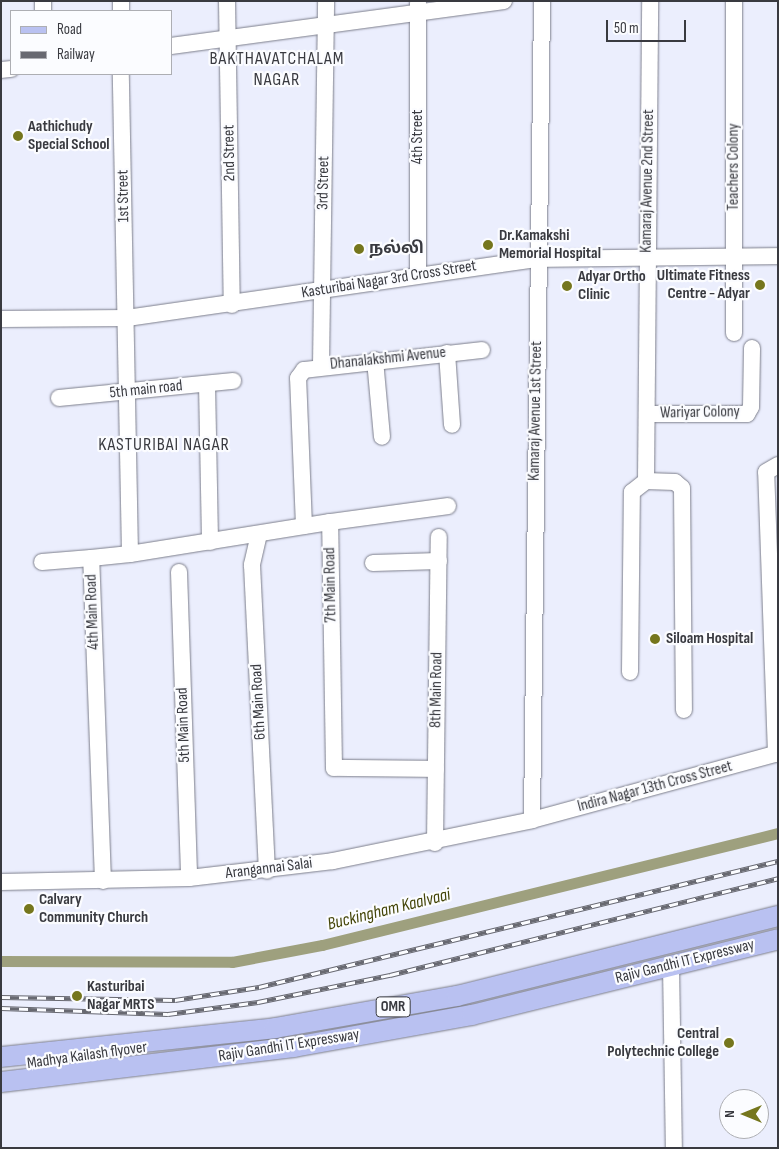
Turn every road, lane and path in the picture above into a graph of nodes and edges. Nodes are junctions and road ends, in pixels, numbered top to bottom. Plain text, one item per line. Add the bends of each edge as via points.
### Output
1 (227, 1) edge
2 (326, 1) edge
3 (542, 1) edge
4 (650, 1) edge
5 (734, 1) edge
6 (496, 2) edge
7 (418, 7) edge
8 (326, 24) junction
9 (228, 37) junction
10 (172, 46) edge
11 (121, 75) edge
12 (734, 254) junction
13 (778, 256) edge
14 (647, 257) junction
15 (538, 259) junction
16 (418, 273) junction
17 (322, 291) junction
18 (232, 305) junction
19 (127, 318) junction
20 (1, 319) edge
21 (734, 333) dead end
22 (752, 348) dead end
23 (482, 350) dead end
24 (447, 353) junction
25 (375, 360) junction
26 (321, 366) junction
27 (233, 381) dead end
28 (207, 384) junction
29 (128, 393) junction
30 (59, 398) dead end
31 (646, 414) junction
32 (452, 425) dead end
33 (382, 437) dead end
34 (773, 466) edge
35 (646, 481) junction
36 (448, 506) dead end
37 (330, 522) junction
38 (304, 526) junction
39 (259, 534) junction
40 (439, 537) dead end
41 (210, 542) junction
42 (130, 554) junction
43 (91, 558) junction
44 (42, 562) dead end
45 (439, 562) junction
46 (373, 563) dead end
47 (179, 572) dead end
48 (630, 672) dead end
49 (684, 710) dead end
50 (777, 754) edge
51 (436, 768) junction
52 (532, 820) junction
53 (435, 843) junction
54 (267, 871) junction
55 (190, 878) junction
56 (103, 881) junction
57 (1, 882) edge
58 (778, 916) edge
59 (778, 939) edge
60 (671, 966) junction
61 (172, 1040) junction
62 (1, 1048) edge
63 (1, 1058) edge
64 (1, 1068) edge
65 (1, 1082) edge
66 (674, 1148) edge

1 - 9 street, 2nd Street
2 - 8 street, 3rd Street
3 - 15 street, Kamaraj Avenue 1st Street
4 - 14 street, Kamaraj Avenue 2nd Street
5 - 12 street, Teachers Colony
6 - 7 street
7 - 8 street
7 - 16 street, 4th Street
8 - 9 street
8 - 17 street, 3rd Street
9 - 10 street
9 - 18 street, 2nd Street
11 - 19 street, 1st Street
12 - 13 street, Kasturibai Nagar 3rd Cross Street
12 - 14 street, Kasturibai Nagar 3rd Cross Street
12 - 21 street, Teachers Colony
14 - 15 street, Kasturibai Nagar 3rd Cross Street
14 - 31 street, Kamaraj Avenue 2nd Street
15 - 16 street, Kasturibai Nagar 3rd Cross Street
15 - 52 street, Kamaraj Avenue 1st Street
16 - 17 street, Kasturibai Nagar 3rd Cross Street
17 - 18 street, Kasturibai Nagar 3rd Cross Street
17 - 26 street, 3rd Street
18 - 19 street, Kasturibai Nagar 3rd Cross Street
19 - 20 street, Kasturibai Nagar 3rd Cross Street
19 - 29 street
22 - 31 street, Wariyar Colony via 751,407 746,414
23 - 24 street, Dhanalakshmi Avenue
24 - 25 street, Dhanalakshmi Avenue
24 - 32 street
25 - 26 street, Dhanalakshmi Avenue
25 - 33 street
26 - 38 street, Dhanalakshmi Avenue via 311,366 298,378
27 - 28 street, 5th main road
28 - 29 street, 5th main road
28 - 41 street, 5th Main Road
29 - 30 street, 5th main road
29 - 42 street
31 - 35 street, Kamaraj Avenue 2nd Street
34 - 50 street
35 - 48 street via 632,492
35 - 49 street via 675,482 682,488
36 - 37 street
37 - 38 street, 4th Main Road
37 - 51 street, 7th Main Road via 334,768
38 - 39 street, 4th Main Road
39 - 41 street, 4th Main Road
39 - 54 street, 6th Main Road via 252,565
40 - 45 street, 8th Main Road
41 - 42 street, 4th Main Road
42 - 43 street, 4th Main Road
43 - 44 street
43 - 56 street, 4th Main Road
45 - 46 street
45 - 51 street, 8th Main Road
47 - 55 street, 5th Main Road
50 - 52 street, Indira Nagar 13th Cross Street
51 - 53 street, 8th Main Road
52 - 53 street, Arangannai Salai
53 - 54 street, Arangannai Salai
54 - 55 street, Arangannai Salai
55 - 56 street, Arangannai Salai
56 - 57 street, Arangannai Salai
58 - 61 main road, Rajiv Gandhi IT Expressway / OMR via 457,996
59 - 60 main road, Rajiv Gandhi IT Expressway / OMR
60 - 65 main road, Rajiv Gandhi IT Expressway / OMR via 472,1015 294,1047
60 - 66 street
61 - 62 street via 158,1035
61 - 63 main road, Rajiv Gandhi IT Expressway / OMR
61 - 64 main road, Madhya Kailash flyover via 162,1046

